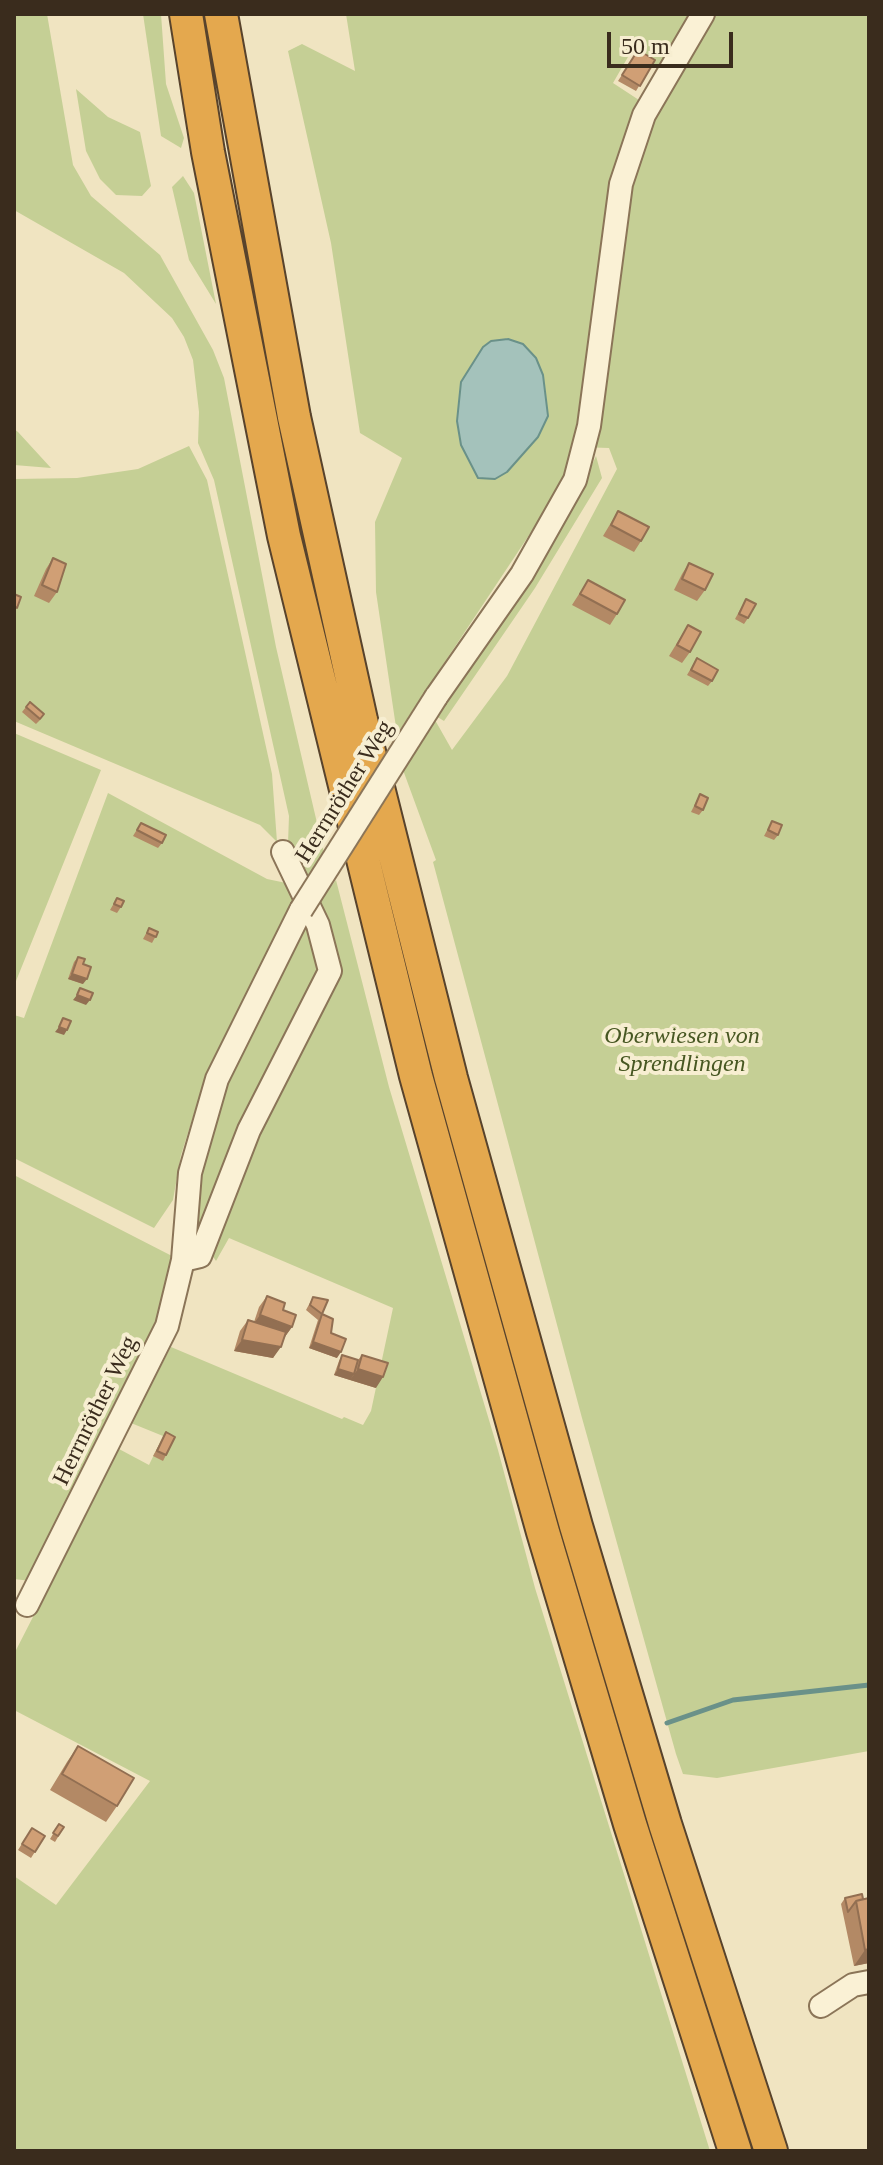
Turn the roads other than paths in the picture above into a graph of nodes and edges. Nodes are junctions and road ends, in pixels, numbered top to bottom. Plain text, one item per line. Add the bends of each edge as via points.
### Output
1 (186, 14) edge
2 (221, 14) edge
3 (703, 14) edge
4 (283, 852) dead end
5 (183, 1260) junction
6 (27, 1605) dead end
7 (869, 1982) edge
8 (821, 2006) dead end
9 (735, 2151) edge
10 (771, 2151) edge

1 - 9 highway via 281,521 412,1061 543,1532
2 - 10 highway via 294,417 361,720 451,1078 643,1750
3 - 5 street, Herrnröther Weg, bridge via 644,115 621,184 589,426 575,480 522,574 436,697 301,910 217,1079 190,1173
4 - 5 street via 318,925 330,971 249,1130 200,1256
5 - 6 street, Herrnröther Weg via 167,1326
7 - 8 street via 853,1985

